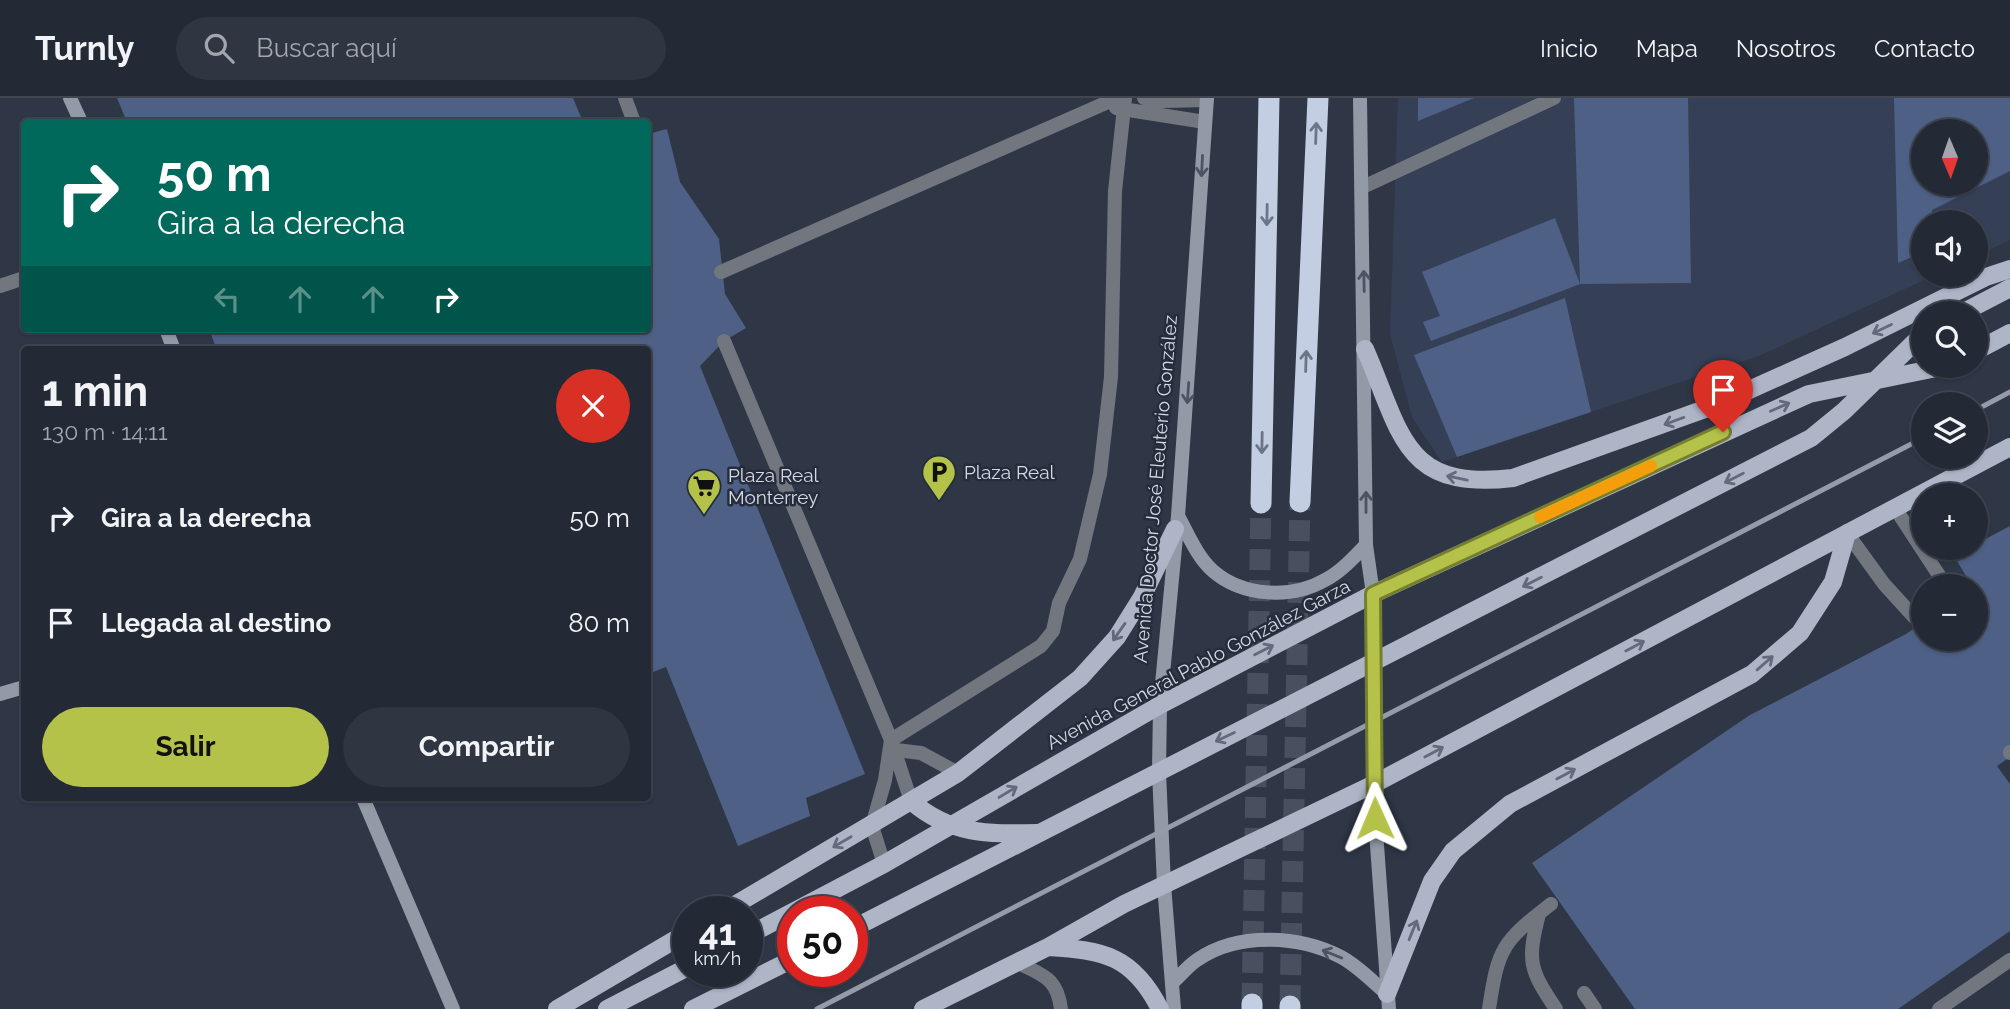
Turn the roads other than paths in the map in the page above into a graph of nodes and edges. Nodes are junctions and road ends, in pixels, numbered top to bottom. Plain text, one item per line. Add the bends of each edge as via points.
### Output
1 (71, 98) edge
2 (625, 98) edge
3 (1144, 98) edge
4 (1269, 98) edge
5 (1318, 98) edge
6 (1360, 98) edge
7 (1554, 98) edge
8 (1207, 99) edge
9 (1117, 103) edge
10 (79, 119) edge
11 (633, 119) edge
12 (1205, 122) junction
13 (1363, 187) junction
14 (2010, 269) edge
15 (721, 272) dead end
16 (21, 279) edge
17 (0, 286) edge
18 (2010, 288) edge
19 (1985, 301) edge
20 (2010, 333) edge
21 (724, 341) dead end
22 (1988, 345) edge
23 (1911, 346) edge
24 (1365, 349) junction
25 (1911, 373) edge
26 (1875, 380) junction
27 (2010, 447) edge
28 (1300, 502) tunnel mouth
29 (1261, 503) tunnel mouth
30 (1895, 508) junction
31 (1177, 523) junction
32 (1847, 533) junction
33 (1366, 545) junction
34 (1939, 574) edge
35 (1373, 594) junction
36 (1911, 606) edge
37 (1374, 663) junction
38 (21, 688) edge
39 (0, 694) edge
40 (1160, 705) junction
41 (894, 745) junction
42 (1159, 772) junction
43 (958, 773) junction
44 (1374, 784) junction
45 (364, 801) edge
46 (911, 801) junction
47 (872, 826) junction
48 (949, 827) junction
49 (1044, 832) junction
50 (884, 864) junction
51 (1164, 885) junction
52 (751, 896) edge
53 (1551, 904) dead end
54 (1539, 914) junction
55 (868, 921) edge
56 (763, 928) edge
57 (672, 941) edge
58 (1048, 947) junction
59 (2010, 960) edge
60 (1017, 962) junction
61 (777, 967) edge
62 (672, 975) edge
63 (1173, 982) junction
64 (1584, 993) dead end
65 (1388, 1001) edge
66 (453, 1009) edge
67 (557, 1009) edge
68 (607, 1009) edge
69 (693, 1009) edge
70 (923, 1009) edge
71 (1061, 1009) edge
72 (1160, 1009) edge
73 (1174, 1009) edge
74 (1489, 1009) edge
75 (1556, 1009) edge
76 (1595, 1009) edge
77 (1939, 1009) edge

1 - 10 main road
2 - 11 street
3 - 8 street
4 -> 29 highway
28 -> 5 highway
6 - 13 main road
7 - 13 street
8 - 12 main road, Avenida Doctor José Eleuterio González
9 - 12 street
9 - 15 street
9 - 41 street via 1111,377 1100,474 1080,559 1059,603 1052,631 1041,646
12 -> 31 main road, Avenida Doctor José Eleuterio González
24 -> 13 main road
14 -> 24 main road via 1716,405 1513,478 1455,479 1421,462 1407,444
16 - 17 street
18 - 19 main road
20 - 22 main road
21 - 41 street
23 - 26 main road
33 -> 24 main road
25 - 26 main road, Avenida General Pablo González Garza
35 -> 26 main road, Avenida General Pablo González Garza via 1810,394
26 -> 37 main road via 1811,438
27 - 30 main road
30 - 32 main road
30 - 34 street
31 - 33 main road via 1213,571 1254,592 1306,589 1326,580
31 - 40 main road, Avenida Doctor José Eleuterio González
31 -> 43 main road via 1142,597 1098,659
32 - 36 street via 1884,584
44 -> 32 main road
65 -> 32 main road via 1432,881 1453,852 1510,804 1752,674 1800,633 1833,582
33 - 35 main road
35 - 37 main road
40 -> 35 main road, Avenida General Pablo González Garza
37 -> 42 main road
37 - 44 main road
38 - 39 main road
40 - 42 main road, Avenida Doctor José Eleuterio González
48 -> 40 main road, Avenida General Pablo González Garza
41 - 43 street
41 - 46 street
41 - 47 street
42 - 49 main road
42 - 51 main road, Avenida Doctor José Eleuterio González
43 - 46 main road
44 - 51 main road
44 - 65 main road
45 - 66 main road
46 - 47 main road
46 - 48 main road
47 - 50 street
47 -> 52 main road
48 - 49 main road via 995,834
48 - 50 main road, Avenida General Pablo González Garza
49 - 55 main road
50 - 56 main road, Avenida General Pablo González Garza
51 - 58 main road
51 - 63 main road, Avenida Doctor José Eleuterio González
53 - 54 street
54 - 74 street via 1512,934 1503,950
54 - 75 street via 1531,946 1534,976
57 - 67 main road
58 - 60 main road
58 - 72 main road via 1093,951 1119,960 1150,988
59 - 77 street
60 - 70 main road
60 - 71 street via 1050,979
61 - 69 main road
62 - 68 main road
65 -> 63 main road via 1342,958 1308,945 1269,939 1209,954
63 - 73 main road, Avenida Doctor José Eleuterio González
64 - 76 street

